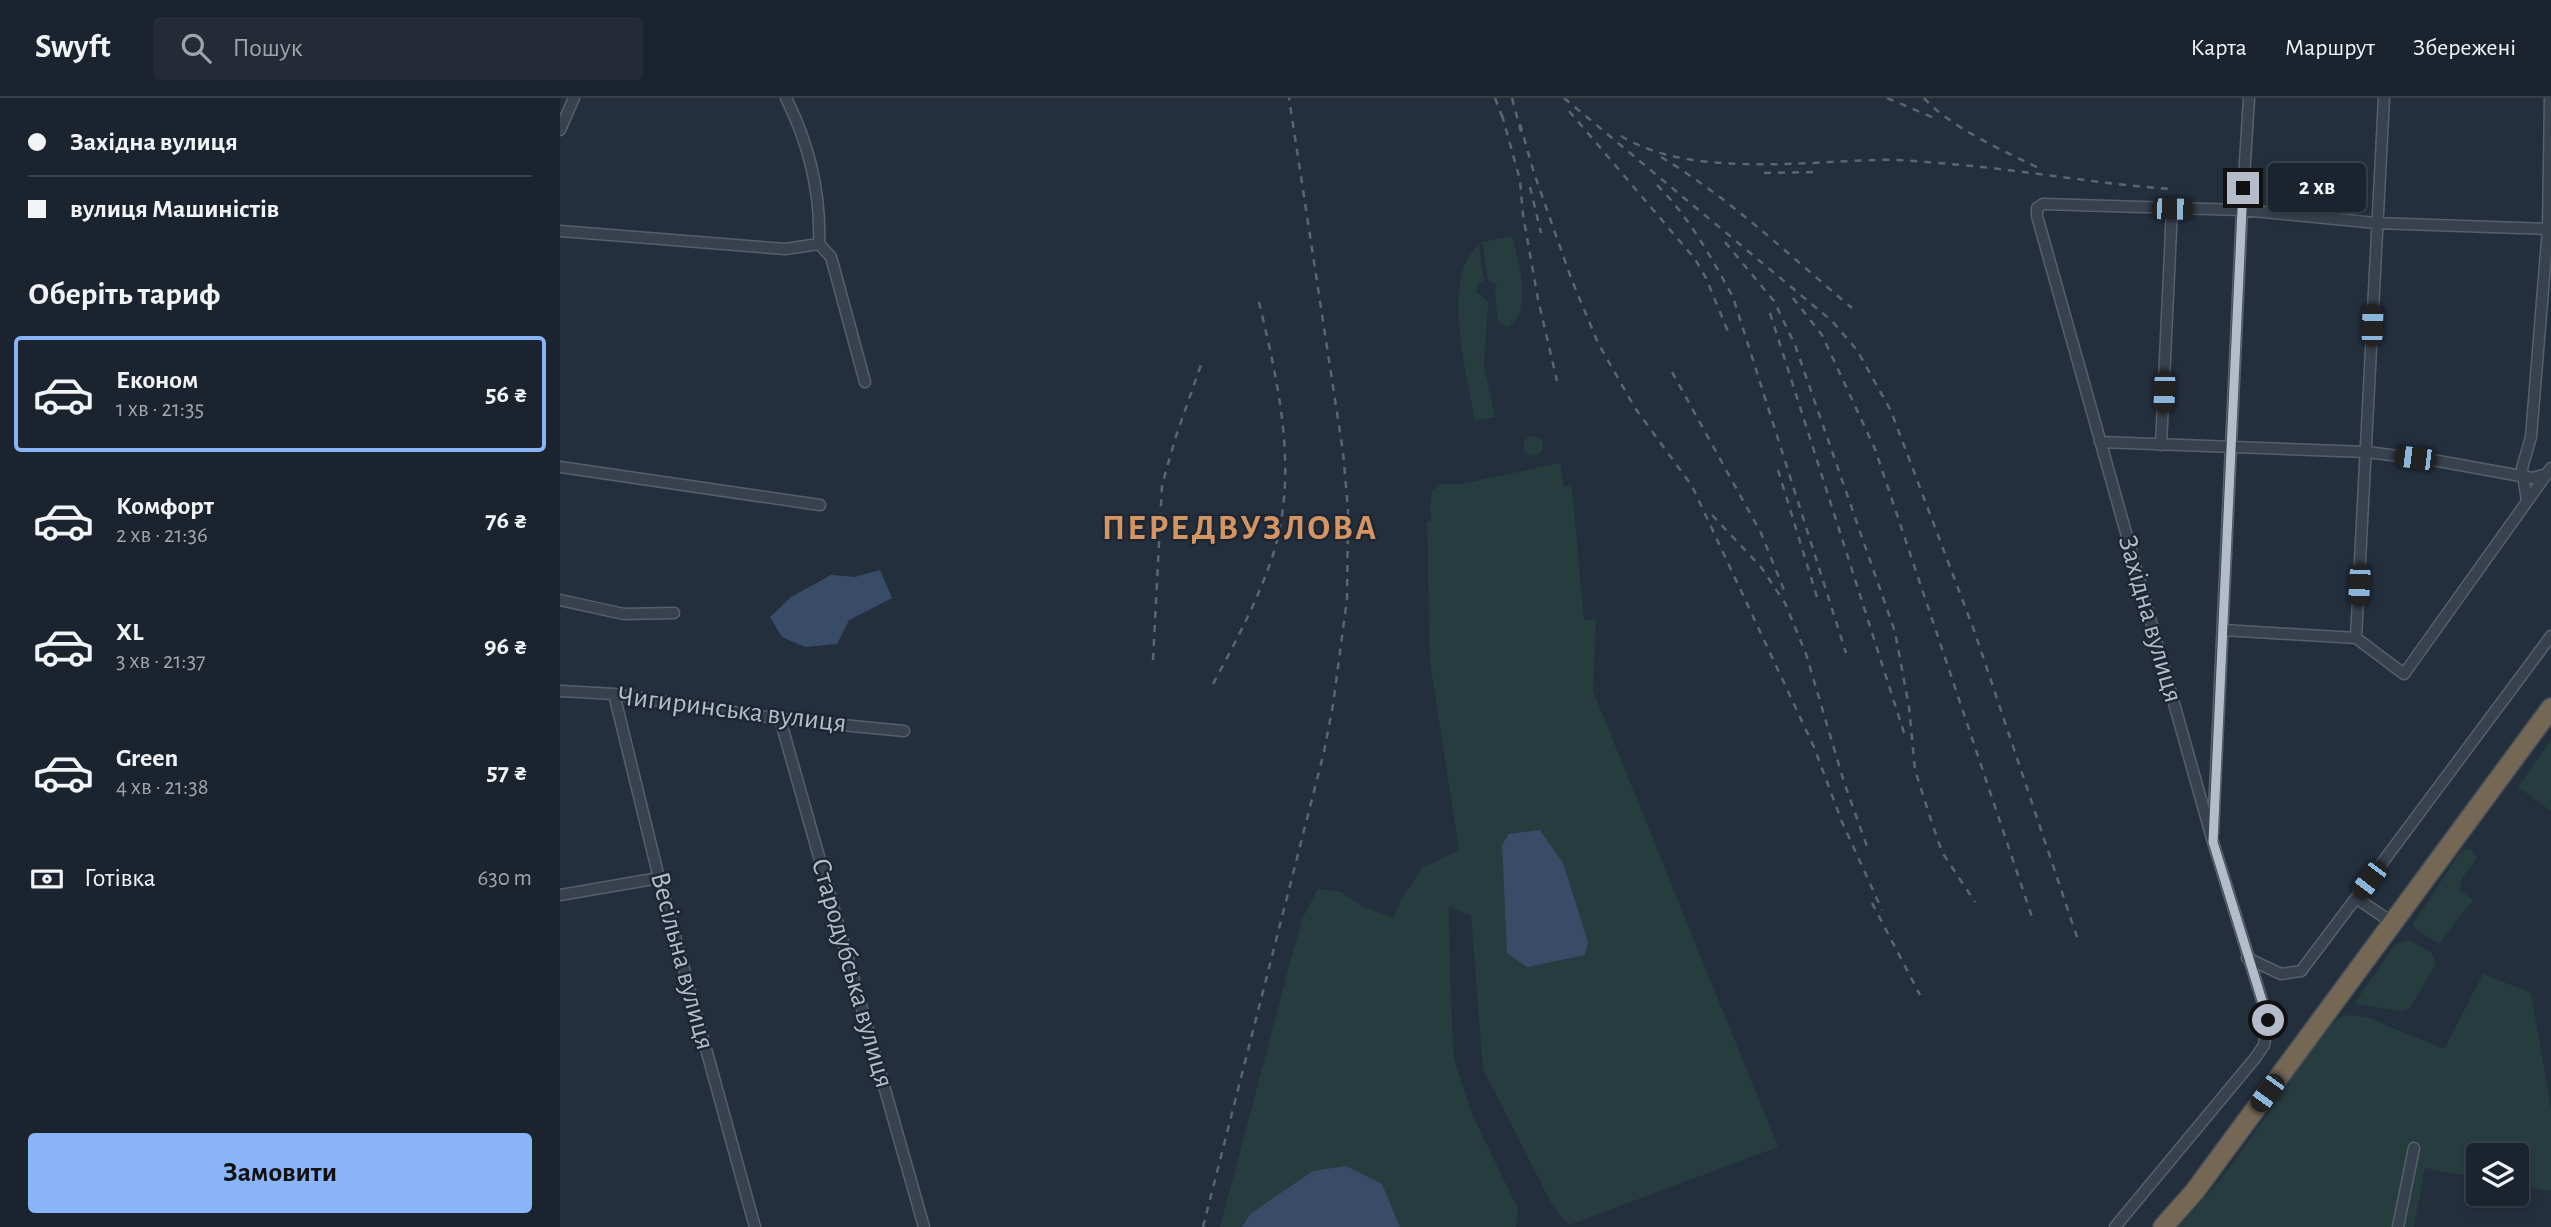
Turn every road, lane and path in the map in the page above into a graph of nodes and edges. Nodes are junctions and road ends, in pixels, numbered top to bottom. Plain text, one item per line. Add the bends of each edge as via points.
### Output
1 (573, 98) edge
2 (786, 98) edge
3 (2249, 98) edge
4 (2384, 98) edge
5 (2550, 98) edge
6 (560, 130) edge
7 (2172, 209) junction
8 (2242, 210) junction
9 (2376, 223) junction
10 (2549, 229) edge
11 (560, 231) edge
12 (819, 244) junction
13 (2547, 286) edge
14 (866, 382) dead end
15 (2100, 442) junction
16 (2161, 444) junction
17 (2233, 448) junction
18 (2367, 452) junction
19 (560, 467) edge
20 (2549, 471) edge
21 (2523, 477) junction
22 (2527, 501) junction
23 (820, 505) dead end
24 (560, 600) edge
25 (674, 613) dead end
26 (2223, 630) junction
27 (2551, 636) edge
28 (2356, 638) junction
29 (560, 691) edge
30 (614, 694) junction
31 (2551, 708) edge
32 (780, 719) junction
33 (904, 731) dead end
34 (2213, 842) junction
35 (659, 878) junction
36 (560, 895) edge
37 (2356, 898) junction
38 (2393, 923) junction
39 (2248, 958) junction
40 (2414, 1148) dead end
41 (755, 1227) edge
42 (924, 1227) edge
43 (2115, 1227) edge
44 (2162, 1227) edge
45 (2398, 1227) edge

1 - 6 street
2 - 12 street via 808,150
3 - 8 street
4 - 9 street
5 - 10 street
7 - 8 street
7 - 15 street, Західна вулиця via 2043,204 2038,208
7 - 16 street
8 - 9 street
8 - 17 street
9 - 10 street
9 - 18 street
10 - 13 street
11 - 12 street via 785,249
12 - 14 street via 831,257
13 - 21 street
15 - 16 street
15 - 34 street, Західна вулиця
16 - 17 street
17 - 18 street
17 - 26 street
18 - 21 street
18 - 28 street
19 - 23 street
20 - 21 street
20 - 22 street
21 - 22 street
22 - 28 street via 2404,674
24 - 25 street via 624,614
26 - 28 street
26 - 34 street
27 - 37 street
29 - 30 street, Чигиринська вулиця
30 - 32 street, Чигиринська вулиця
30 - 35 street, Весільна вулиця
31 - 38 highway
32 - 33 street, Чигиринська вулиця
32 - 42 street, Стародубська вулиця
34 - 39 street, Західна вулиця
35 - 36 street
35 - 41 street, Весільна вулиця
37 - 38 street
37 - 39 street via 2301,971 2281,974
38 - 44 highway via 2195,1191
39 - 43 street, Західна вулиця via 2268,1020 2264,1045
40 - 45 street

